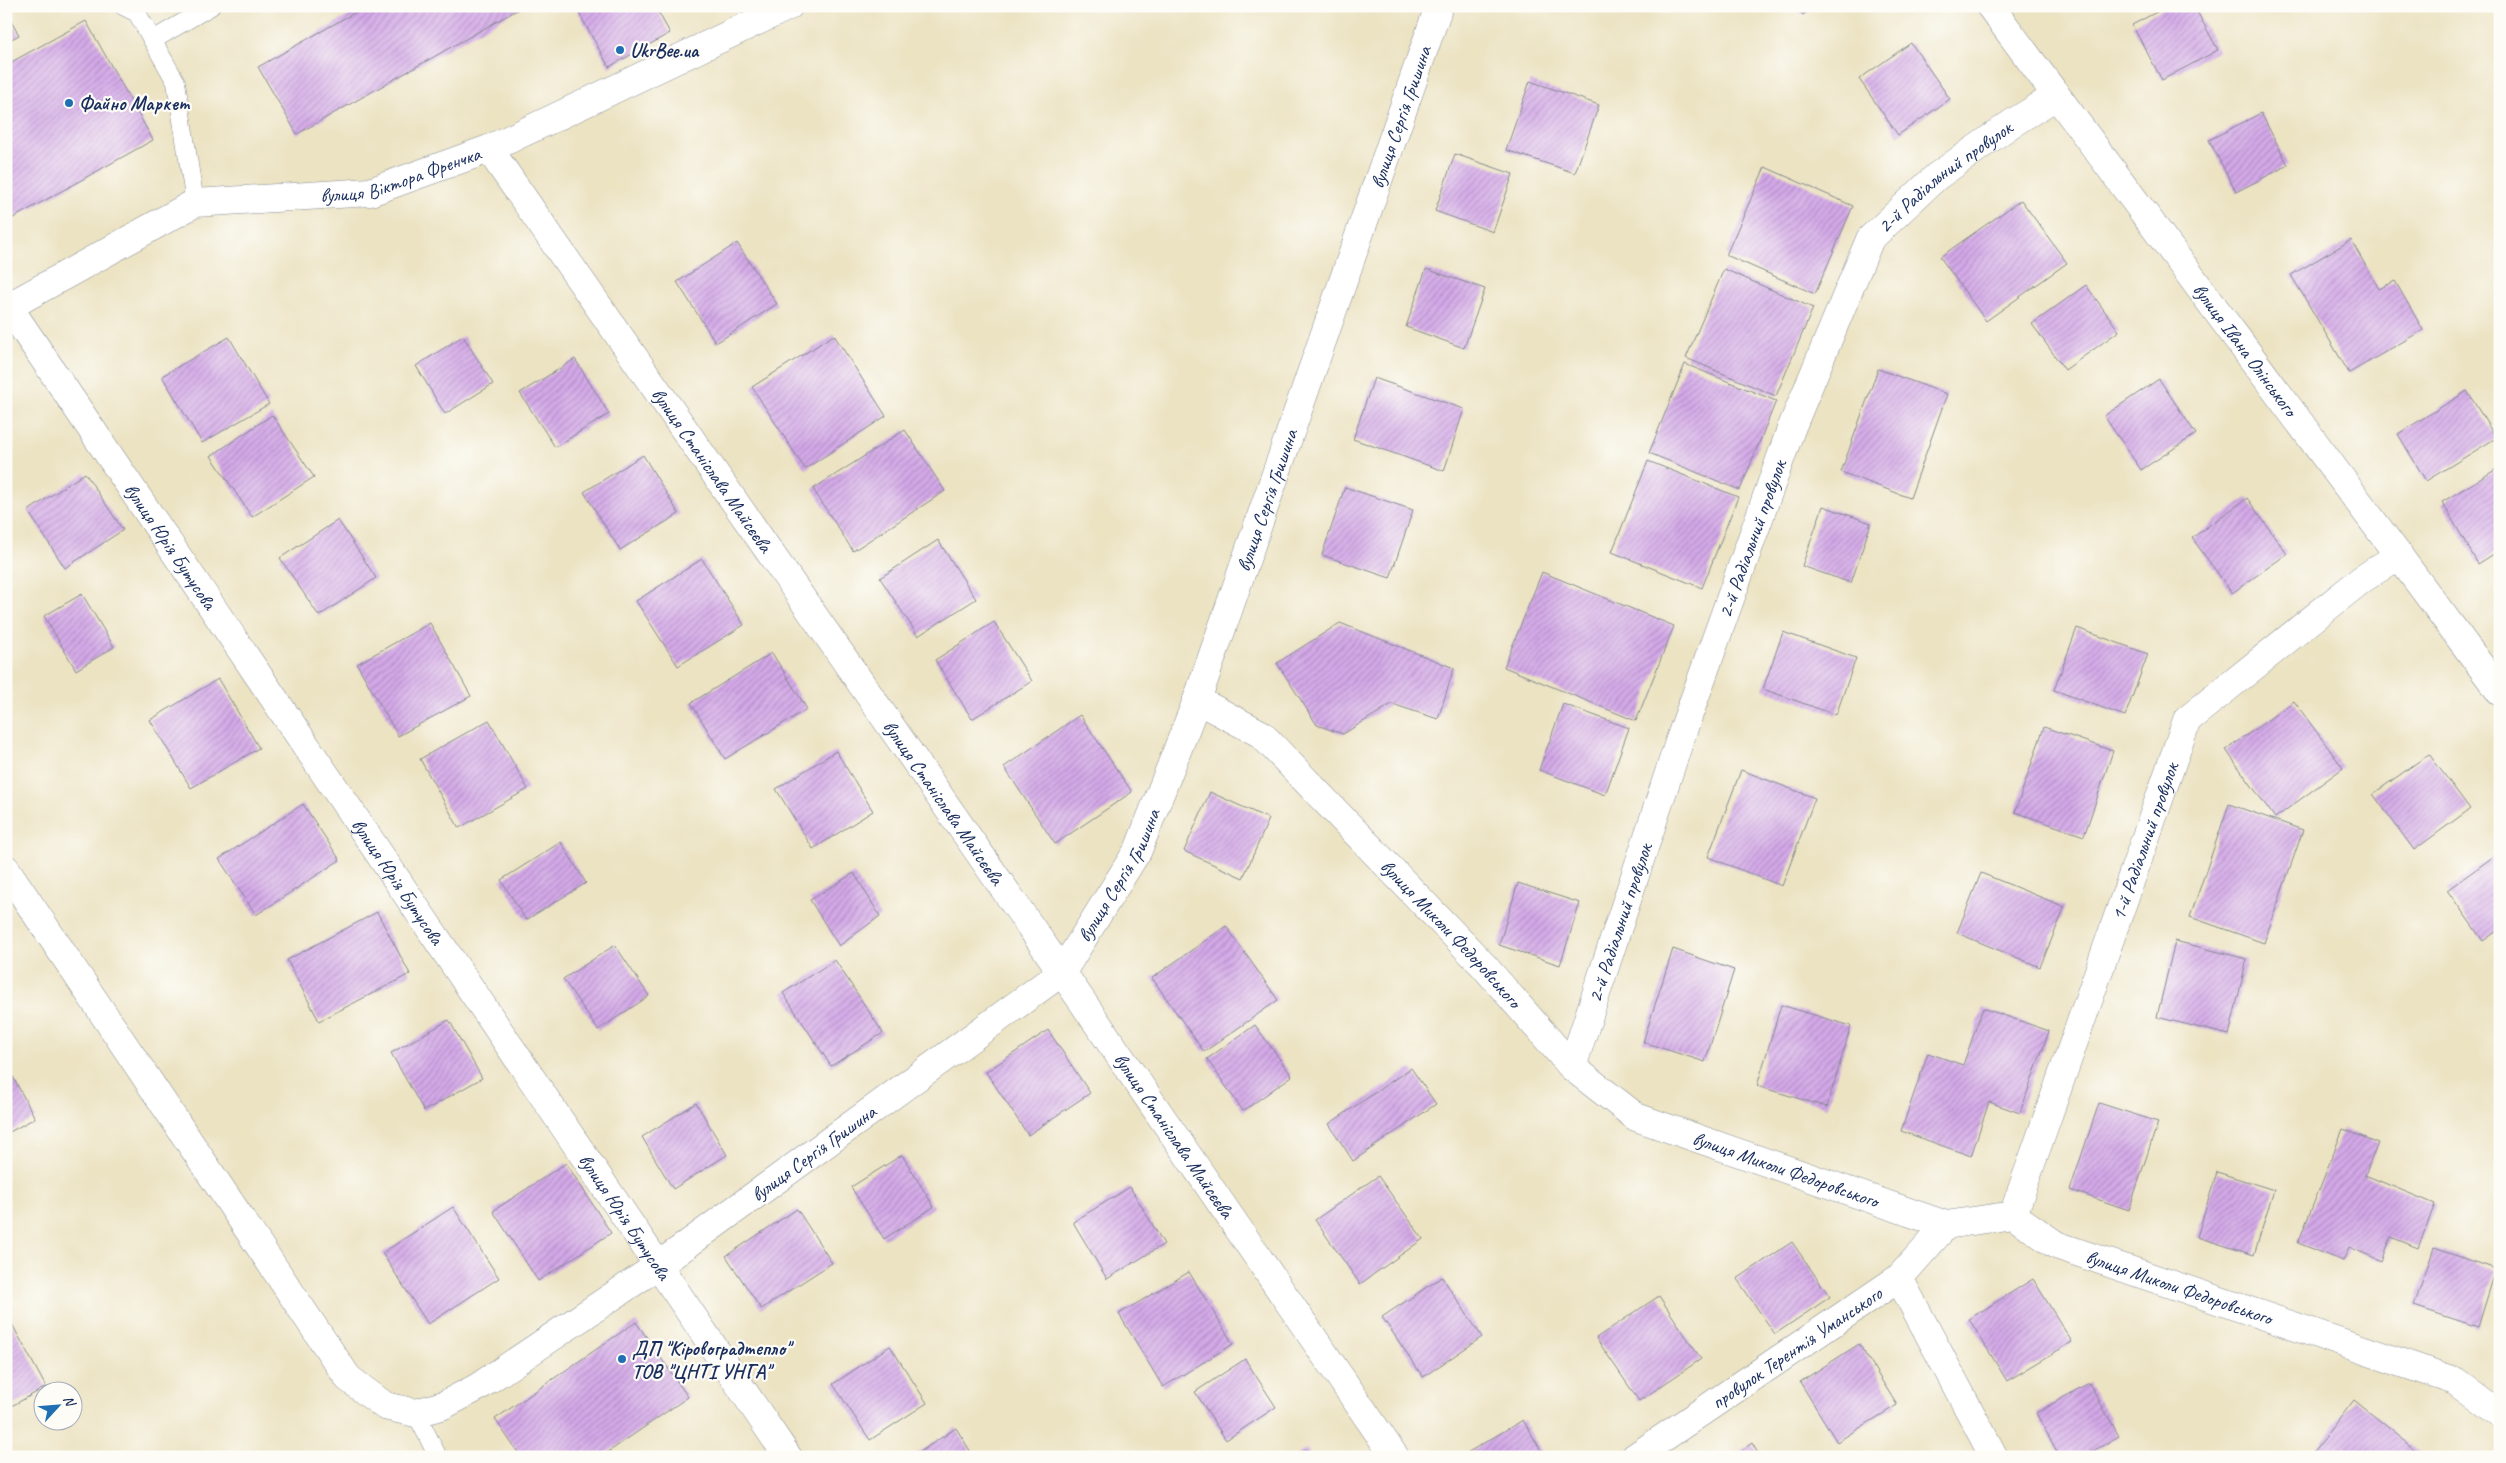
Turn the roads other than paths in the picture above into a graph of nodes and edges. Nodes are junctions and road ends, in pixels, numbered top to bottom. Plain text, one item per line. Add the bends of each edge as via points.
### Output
1 (123, 6) edge
2 (211, 6) edge
3 (790, 6) edge
4 (1439, 6) edge
5 (1990, 6) edge
6 (153, 40) junction
7 (2056, 96) junction
8 (489, 149) junction
9 (195, 203) junction
10 (7, 307) edge
11 (2399, 555) junction
12 (2500, 692) edge
13 (1198, 700) junction
14 (6, 869) edge
15 (1062, 972) junction
16 (1572, 1067) junction
17 (2013, 1215) junction
18 (1946, 1225) junction
19 (659, 1265) junction
20 (1899, 1278) junction
21 (416, 1413) junction
22 (2500, 1415) edge
23 (438, 1457) edge
24 (788, 1457) edge
25 (1395, 1457) edge
26 (1635, 1457) edge
27 (1994, 1457) edge

1 - 6 lane via 137,13
2 - 6 lane
3 - 8 street, вулиця Віктора Френчка
4 - 13 street, вулиця Сергія Гришина
5 - 7 street, вулиця Івана Олінського
6 - 9 lane via 176,82
7 - 11 street, вулиця Івана Олінського
7 - 16 street, 2-й Радіальний провулок via 1936,177 1870,239 1791,429 1680,739
8 - 9 street, вулиця Віктора Френчка via 370,192
8 - 15 street, вулиця Станіслава Майсєєва
9 - 10 street, вулиця Віктора Френчка
10 - 19 street, вулиця Юрія Бутусова
11 - 12 street, вулиця Івана Олінського
11 - 17 street, 1-й Радіальний провулок via 2361,580 2187,720
13 - 15 street, вулиця Сергія Гришина via 1138,850
13 - 16 street, вулиця Миколи Федоровського via 1262,734 1484,966
14 - 21 street, вулиця Сергія Гришина via 348,1378 385,1406
15 - 19 street, вулиця Сергія Гришина
15 - 25 street, вулиця Станіслава Майсєєва
16 - 18 street, вулиця Миколи Федоровського via 1636,1117
17 - 18 street, вулиця Миколи Федоровського
17 - 22 street, вулиця Миколи Федоровського via 2056,1245 2455,1381
18 - 20 street, провулок Терентія Уманського
19 - 21 street, вулиця Сергія Гришина via 478,1387 444,1405
19 - 24 street, вулиця Юрія Бутусова
20 - 26 street, провулок Терентія Уманського
20 - 27 street
21 - 23 lane

